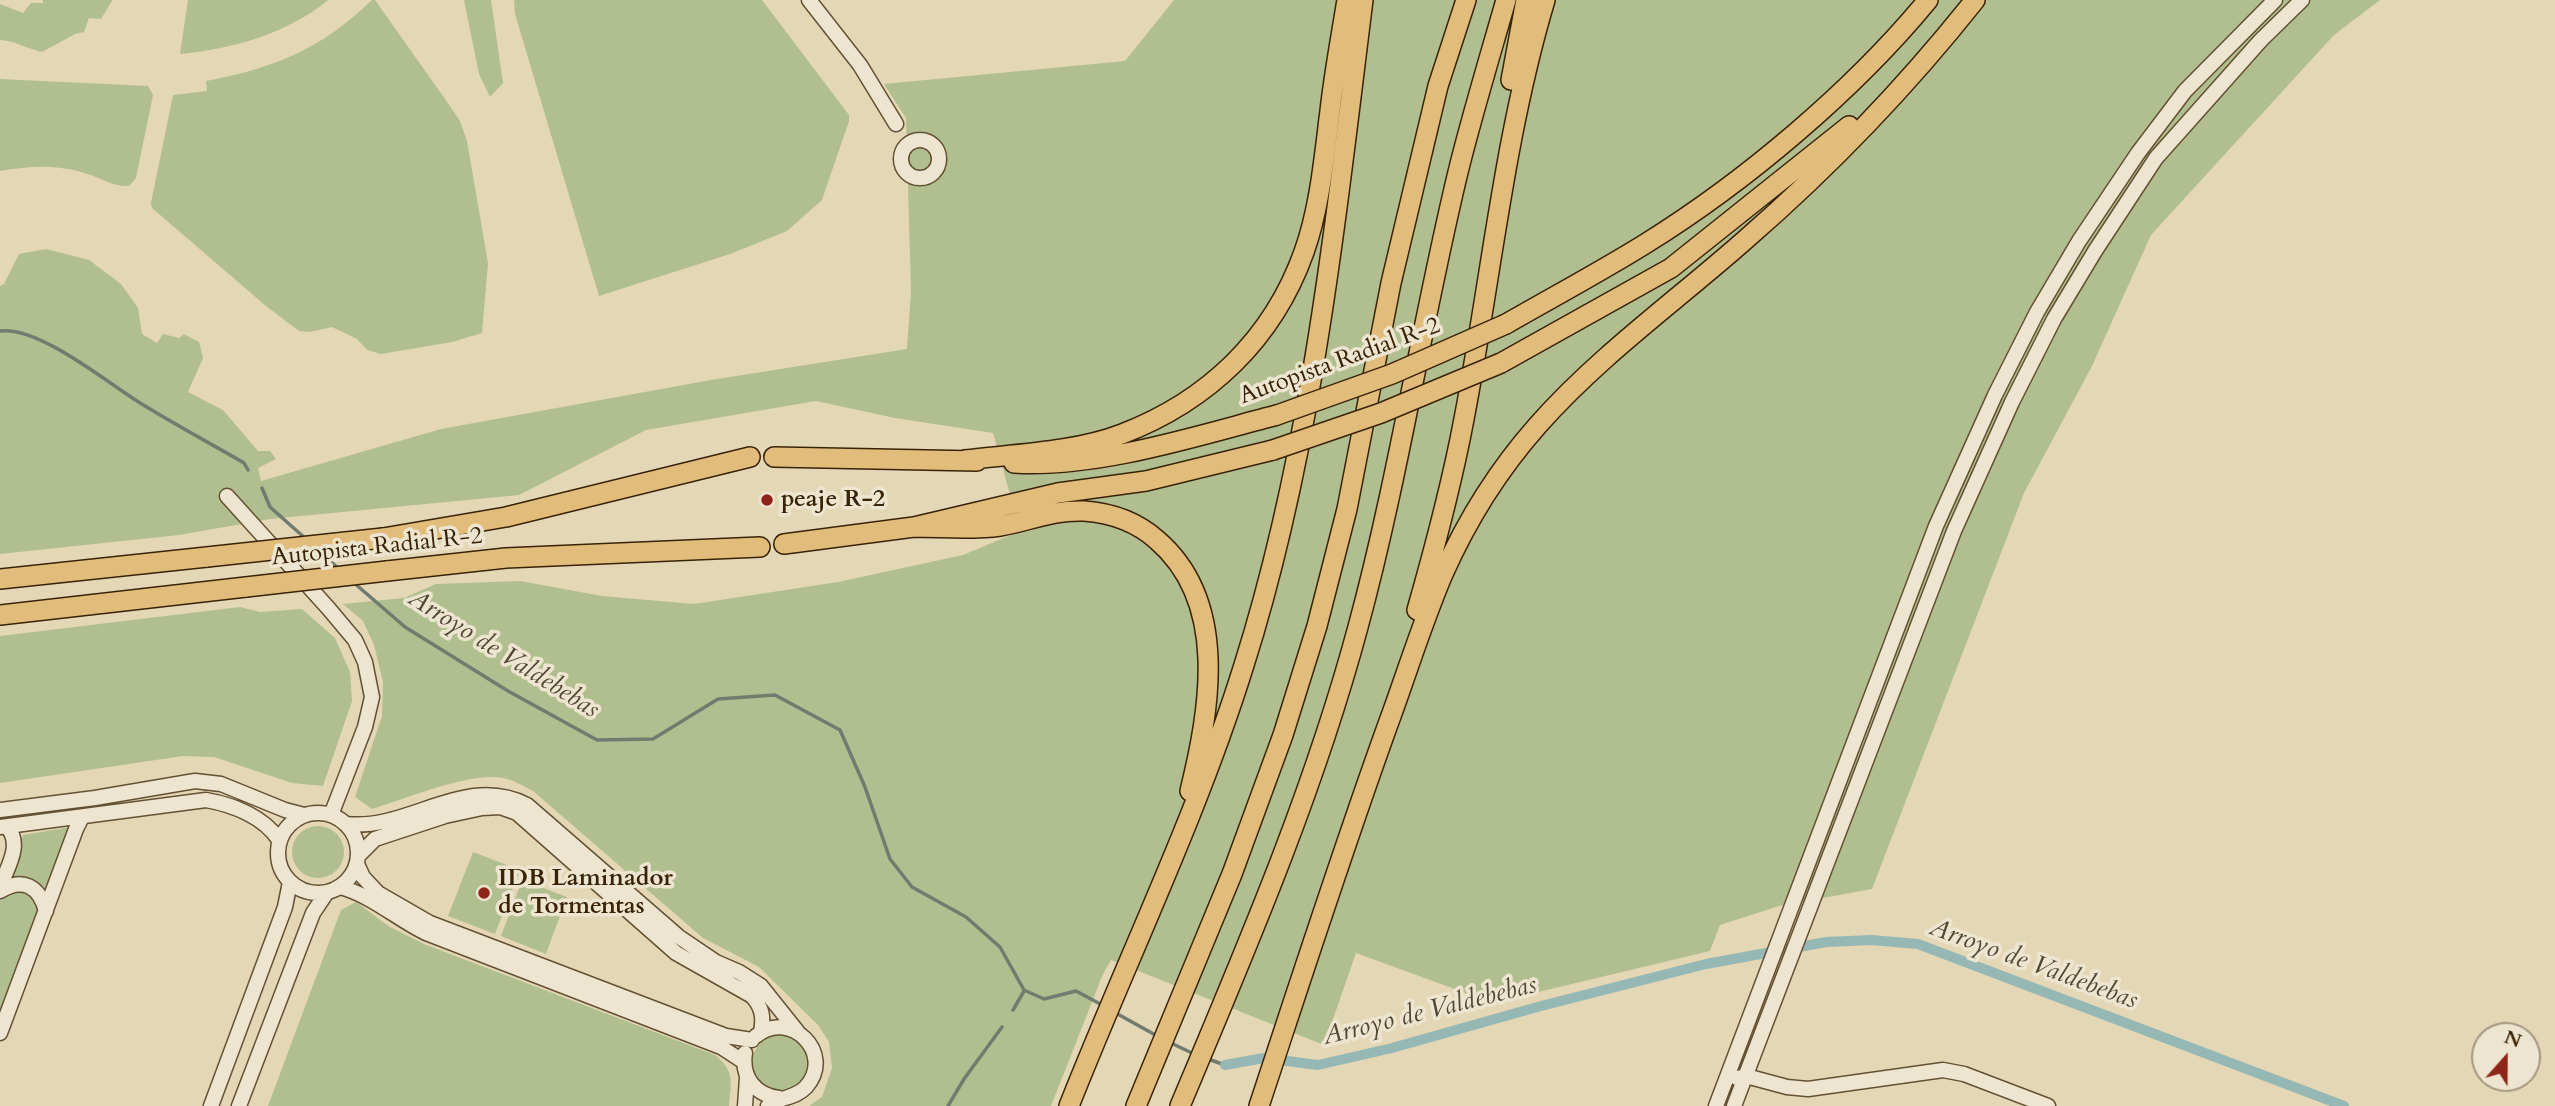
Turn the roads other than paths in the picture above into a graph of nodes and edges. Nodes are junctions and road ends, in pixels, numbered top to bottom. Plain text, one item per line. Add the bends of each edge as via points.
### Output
1 (809, 0) edge
2 (1347, 0) edge
3 (1363, 0) edge
4 (1370, 0) edge
5 (1466, 0) edge
6 (1506, 0) edge
7 (1526, 0) edge
8 (1545, 0) edge
9 (1912, 0) edge
10 (1928, 0) edge
11 (1975, 0) edge
12 (2275, 0) edge
13 (2302, 0) edge
14 (1955, 24) junction
15 (1354, 76) junction
16 (1846, 86) junction
17 (896, 124) junction
18 (918, 140) junction
19 (902, 150) junction
20 (1484, 300) junction
21 (750, 457) dead end
22 (774, 457) dead end
23 (965, 460) junction
24 (227, 496) dead end
25 (914, 527) junction
26 (784, 544) dead end
27 (760, 547) dead end
28 (0, 579) edge
29 (0, 615) edge
30 (0, 810) edge
31 (1356, 812) junction
32 (304, 814) junction
33 (331, 815) junction
34 (82, 817) junction
35 (346, 824) junction
36 (4, 827) edge
37 (279, 841) junction
38 (358, 859) junction
39 (1165, 876) junction
40 (290, 882) junction
41 (0, 889) edge
42 (333, 889) junction
43 (46, 911) junction
44 (797, 1031) junction
45 (0, 1033) edge
46 (756, 1036) junction
47 (744, 1062) junction
48 (1746, 1076) junction
49 (747, 1078) junction
50 (1725, 1082) junction
51 (774, 1102) edge
52 (211, 1106) edge
53 (239, 1106) edge
54 (745, 1106) edge
55 (1069, 1106) edge
56 (1136, 1106) edge
57 (1181, 1106) edge
58 (1259, 1106) edge
59 (1716, 1106) edge
60 (1734, 1106) edge
61 (2048, 1106) edge

1 - 17 street via 860,65
2 - 23 highway via 1320,190 1305,251 1283,302 1246,353 1181,406 1121,434
3 - 15 highway
4 - 15 highway
5 - 56 highway via 1438,86 1347,509 1317,626 1232,874
6 - 57 highway via 1459,168 1358,628 1296,817
7 - 20 highway via 1498,165
8 - 20 highway via 1515,118
9 - 16 highway
10 - 16 highway
11 - 14 highway
12 - 50 street via 2169,111 2079,241 2037,312 1936,526
13 - 48 street via 2235,67 2156,158 2054,319 1954,531
14 - 25 highway, bridge via 1829,144 1671,268 1501,363 1381,413 1273,450 1146,481 1058,493
14 - 31 highway via 1834,158 1569,392 1506,466 1443,573
15 - 39 highway via 1311,375 1280,535 1223,731
16 - 23 highway, Autopista Radial R-2, bridge via 1730,185 1646,244 1506,324 1392,374 1277,415 1141,450 1040,464
17 - 18 street
17 - 19 street
18 - 19 street
18 - 19 street via 929,142 939,155 936,171 927,178 907,174 901,165
20 - 31 highway via 1464,420 1440,524
21 - 28 highway, Autopista Radial R-2, bridge via 506,517 383,538
22 - 23 highway, Autopista Radial R-2
24 - 33 street via 329,608 355,640 365,662 372,697
25 - 26 highway
25 - 39 highway via 1000,526 1053,513 1101,513 1143,529 1171,552 1197,594 1205,630 1206,702 1194,775
27 - 29 highway, Autopista Radial R-2, bridge via 506,558
30 - 32 street via 195,781 221,784
31 - 58 highway
32 - 33 street
32 - 37 street
33 - 35 street
34 - 36 street
34 - 37 street via 206,800 259,819
34 - 43 street
35 - 38 street via 353,833
35 - 44 street via 370,825 476,794 512,797 692,947 761,986
36 - 41 street via 14,839 14,848
37 - 40 street via 279,863
38 - 42 street via 352,875
38 - 46 street via 363,877 378,893 430,923 726,1036
38 - 46 street via 375,839 445,816 500,807 517,813 676,953 752,996 762,1013
39 - 55 highway
40 - 42 street via 314,893
40 - 52 street via 285,907
41 - 43 street via 22,884 31,887 39,892
42 - 47 street via 361,894 426,933 721,1047
42 - 53 street via 313,913
43 - 45 street
44 - 46 street via 779,1027
44 - 51 street via 814,1053 812,1079 802,1091
46 - 47 street
47 - 49 street
48 - 50 street
48 - 60 street
48 - 61 street via 1808,1089 1943,1070
49 - 51 street
49 - 54 street
50 - 59 street

